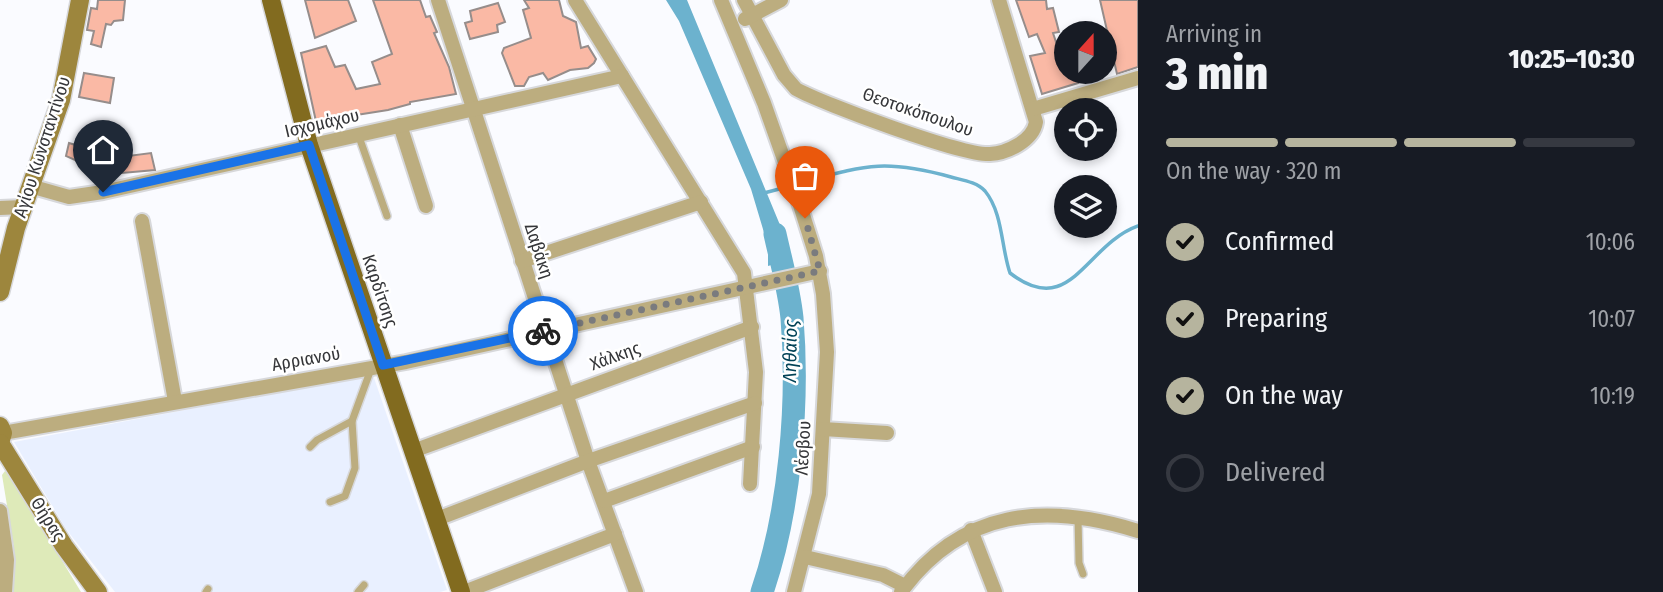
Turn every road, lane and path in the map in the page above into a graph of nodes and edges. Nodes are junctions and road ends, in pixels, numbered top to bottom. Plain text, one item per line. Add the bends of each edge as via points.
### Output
1 (80, 0) edge
2 (271, 0) edge
3 (438, 0) edge
4 (575, 0) edge
5 (721, 0) edge
6 (744, 0) edge
7 (781, 0) edge
8 (999, 0) edge
9 (751, 14) junction
10 (734, 30) junction
11 (622, 76) junction
12 (1138, 78) edge
13 (1032, 109) junction
14 (473, 110) junction
15 (400, 125) junction
16 (358, 134) junction
17 (309, 145) junction
18 (30, 186) junction
19 (702, 202) junction
20 (23, 206) junction
21 (426, 206) dead end
22 (0, 208) edge
23 (387, 216) dead end
24 (142, 221) dead end
25 (522, 261) junction
26 (817, 272) junction
27 (747, 286) junction
28 (0, 292) edge
29 (752, 327) junction
30 (545, 330) junction
31 (377, 366) junction
32 (566, 395) junction
33 (175, 401) junction
34 (755, 404) junction
35 (352, 421) junction
36 (823, 429) junction
37 (887, 433) dead end
38 (1, 436) edge
39 (310, 447) dead end
40 (753, 447) junction
41 (413, 452) junction
42 (588, 461) junction
43 (750, 484) dead end
44 (604, 501) junction
45 (330, 502) dead end
46 (0, 511) edge
47 (1078, 517) junction
48 (436, 519) junction
49 (971, 530) junction
50 (1138, 531) edge
51 (615, 534) junction
52 (805, 557) junction
53 (1083, 574) dead end
54 (903, 589) edge
55 (5, 592) edge
56 (98, 592) edge
57 (463, 592) edge
58 (636, 592) edge
59 (794, 592) edge
60 (995, 592) edge

1 - 18 street, Αγίου Κωνσταντίνου via 61,100
2 - 17 main road, Καρδίτσης
3 - 14 street, Δαβάκη
4 - 11 street
5 - 10 street, Λέσβου
6 - 9 street, Θεοτοκόπουλου
7 - 9 street
8 - 13 street
9 - 10 street
9 - 13 street, Θεοτοκόπουλου via 783,75 796,89 923,137 970,151 998,153 1032,133 1036,122
10 - 26 street, Λέσβου via 810,235
11 - 14 street, Ισχομάχου
11 - 19 street
12 - 13 street
14 - 15 street, Ισχομάχου
14 - 25 street, Δαβάκη
15 - 16 street, Ισχομάχου
15 - 21 street
16 - 17 street, Ισχομάχου
16 - 23 lane
17 - 18 street, Ισχομάχου via 78,197
17 - 31 main road, Καρδίτσης
18 - 20 street, Αγίου Κωνσταντίνου
19 - 25 street
19 - 27 street via 738,260
20 - 22 street
20 - 28 street, Αγίου Κωνσταντίνου
24 - 33 street
25 - 30 street, Δαβάκη
26 - 27 street, Αρριανού
26 - 36 street, Λέσβου via 827,352
27 - 29 street
27 - 30 street, Αρριανού
29 - 32 street, Χάλκης
29 - 34 street
30 - 31 street, Αρριανού
30 - 32 street, Δαβάκη
31 - 33 street, Αρριανού
31 - 35 lane
31 - 41 main road, Καρδίτσης
32 - 41 street, Χάλκης
32 - 42 street, Δαβάκη
33 - 38 street, Αρριανού
34 - 40 street
34 - 42 street
35 - 39 lane
35 - 45 lane via 356,453 352,483 345,496
36 - 37 street
36 - 52 street, Λέσβου via 818,502
38 - 56 street, Θήρας via 64,546
40 - 43 street
40 - 44 street
41 - 48 main road, Καρδίτσης
42 - 44 street, Δαβάκη
42 - 48 street
44 - 51 street, Δαβάκη
46 - 55 street
47 - 49 street via 1003,519
47 - 50 street
47 - 53 lane
48 - 57 main road, Καρδίτσης
49 - 54 street via 936,553
49 - 60 street
51 - 57 street
51 - 58 street, Δαβάκη
52 - 54 street via 883,576
52 - 59 street, Λέσβου

